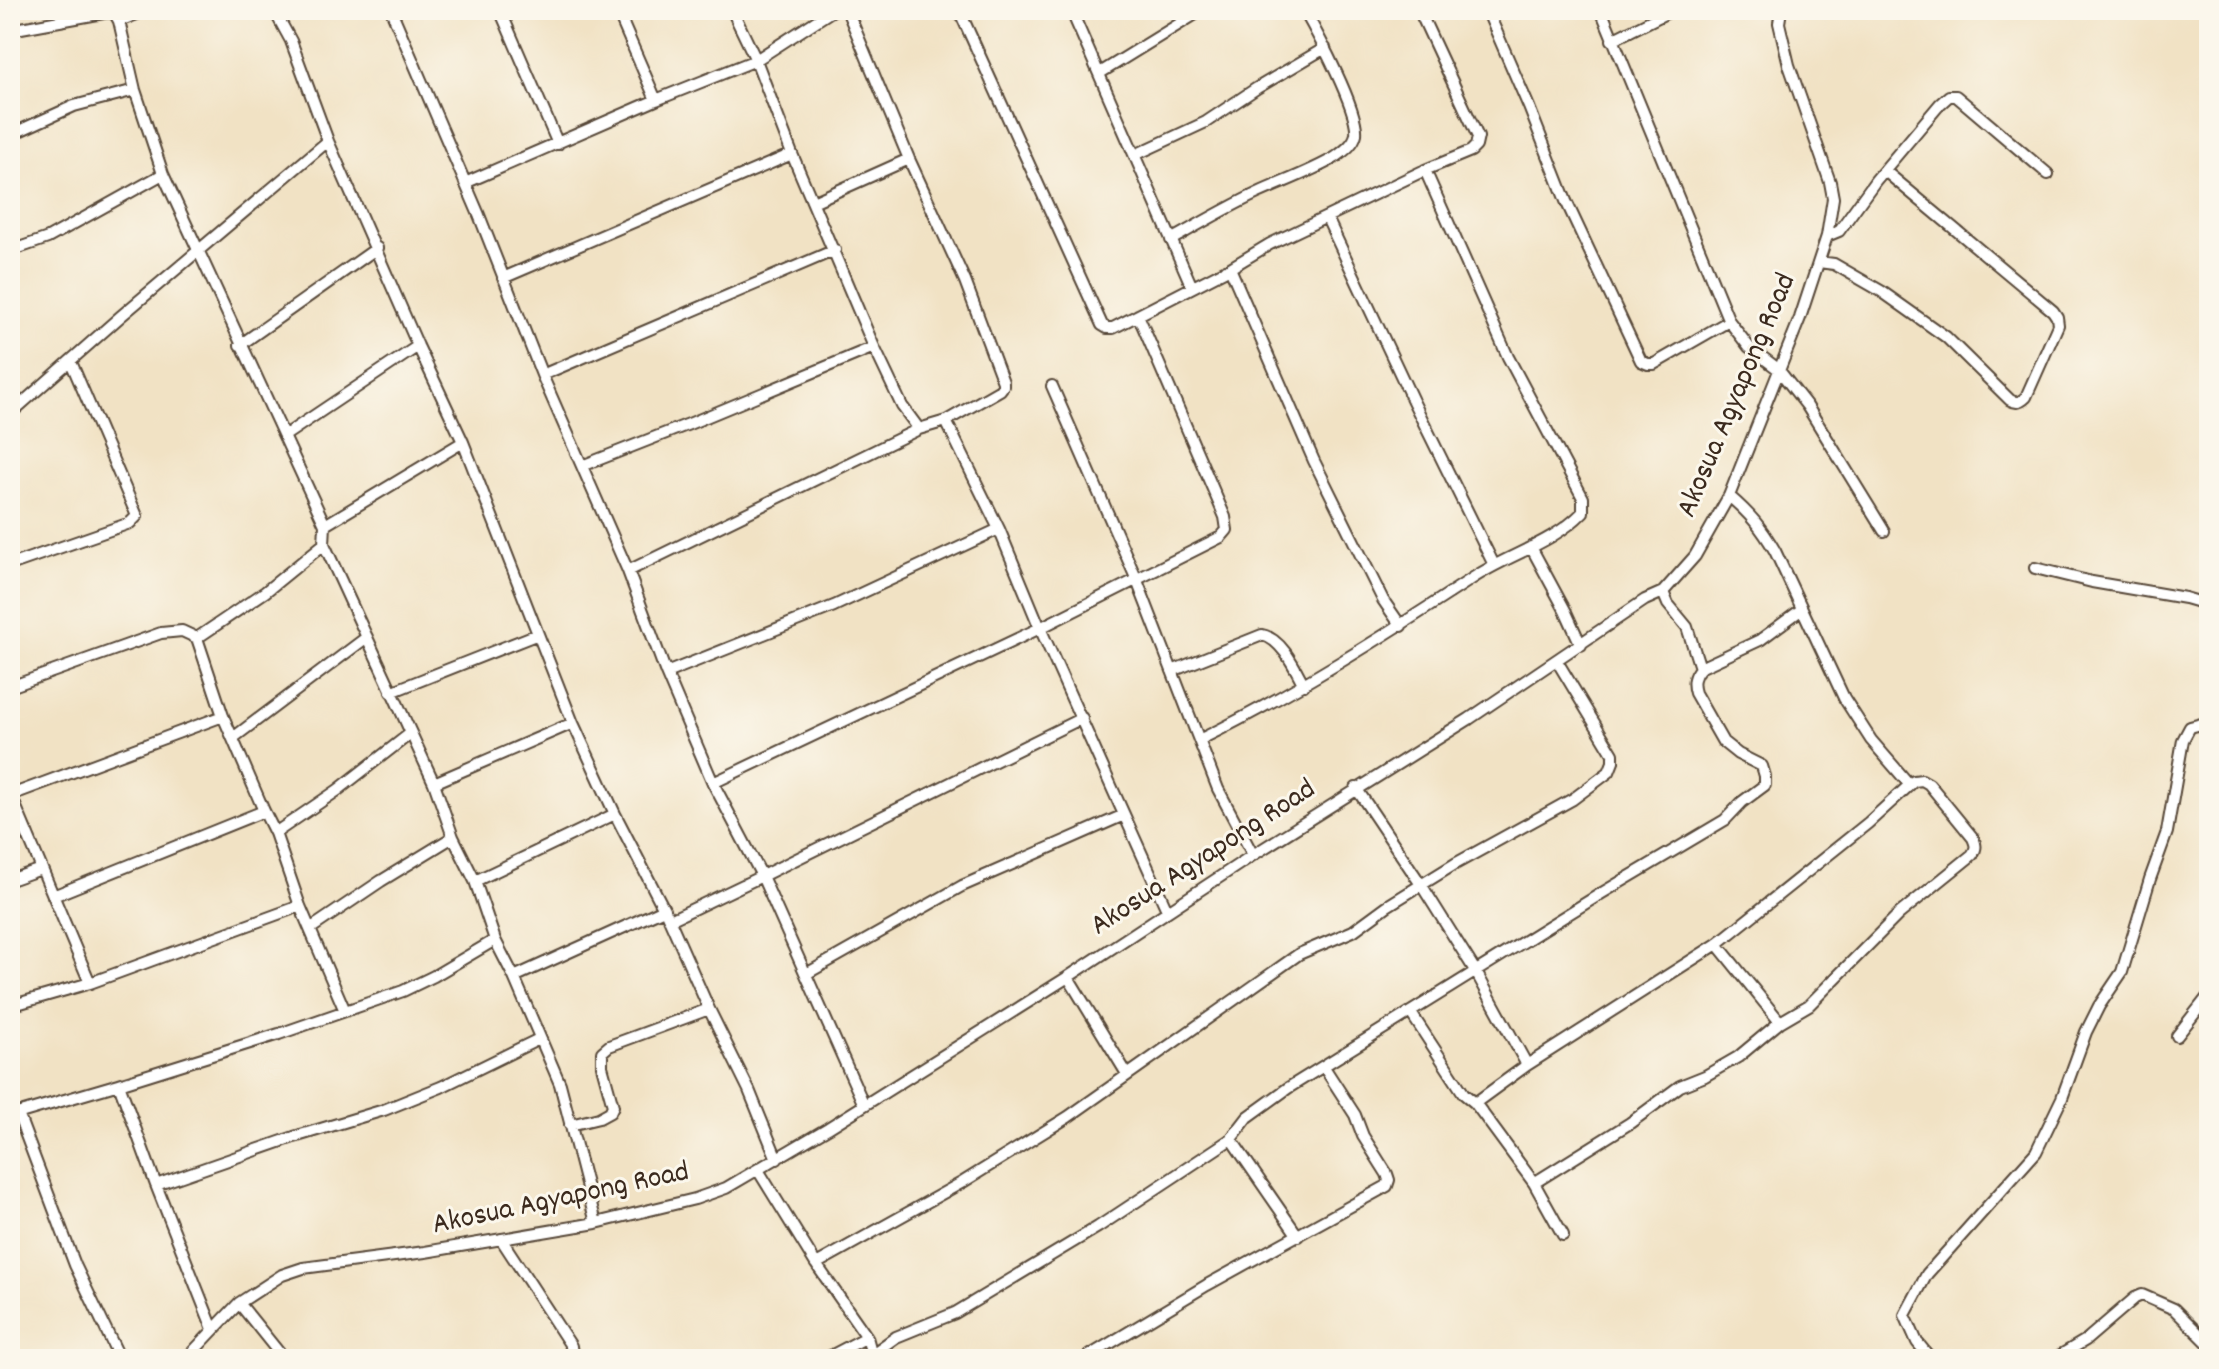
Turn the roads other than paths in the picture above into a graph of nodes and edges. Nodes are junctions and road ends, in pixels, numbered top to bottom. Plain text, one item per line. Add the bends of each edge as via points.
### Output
1 (147, 10) edge
2 (274, 10) edge
3 (391, 10) edge
4 (500, 10) edge
5 (617, 10) edge
6 (732, 10) edge
7 (833, 10) edge
8 (847, 10) edge
9 (959, 10) edge
10 (1071, 10) edge
11 (1202, 10) edge
12 (1304, 10) edge
13 (1419, 10) edge
14 (1487, 10) edge
15 (1601, 10) edge
16 (1672, 10) edge
17 (1779, 10) edge
18 (53, 15) edge
19 (119, 21) junction
20 (10, 30) edge
21 (1612, 40) junction
22 (1325, 48) junction
23 (756, 60) junction
24 (1100, 73) junction
25 (135, 90) junction
26 (656, 100) junction
27 (10, 135) edge
28 (328, 141) junction
29 (558, 144) junction
30 (792, 154) junction
31 (1135, 155) junction
32 (909, 159) junction
33 (1425, 170) junction
34 (1885, 171) junction
35 (163, 174) junction
36 (2048, 174) dead end
37 (465, 183) junction
38 (813, 202) junction
39 (1327, 218) junction
40 (1827, 236) junction
41 (1171, 240) junction
42 (377, 248) junction
43 (835, 250) junction
44 (10, 251) edge
45 (198, 252) junction
46 (1819, 262) junction
47 (1230, 268) junction
48 (503, 278) junction
49 (1192, 287) junction
50 (1138, 315) junction
51 (1729, 321) junction
52 (240, 345) junction
53 (418, 346) junction
54 (874, 347) junction
55 (71, 362) junction
56 (1778, 369) junction
57 (542, 375) junction
58 (1052, 386) dead end
59 (10, 414) edge
60 (946, 421) junction
61 (919, 429) junction
62 (284, 436) junction
63 (463, 442) junction
64 (582, 466) junction
65 (1729, 496) junction
66 (325, 525) junction
67 (999, 529) junction
68 (1884, 531) dead end
69 (324, 544) junction
70 (1531, 547) junction
71 (10, 565) edge
72 (1494, 565) junction
73 (2035, 568) dead end
74 (628, 571) junction
75 (1136, 578) junction
76 (1663, 592) junction
77 (2209, 605) edge
78 (1802, 609) junction
79 (1401, 626) junction
80 (1040, 628) junction
81 (538, 634) junction
82 (367, 637) junction
83 (197, 638) junction
84 (1581, 645) junction
85 (1557, 661) junction
86 (1700, 668) junction
87 (1172, 671) junction
88 (666, 673) junction
89 (1304, 685) junction
90 (10, 687) edge
91 (391, 692) junction
92 (223, 716) junction
93 (1082, 718) junction
94 (2209, 722) edge
95 (573, 723) junction
96 (411, 733) junction
97 (233, 738) junction
98 (1199, 740) junction
99 (434, 783) junction
100 (713, 783) junction
101 (1909, 784) junction
102 (1356, 788) junction
103 (10, 794) edge
104 (264, 811) junction
105 (615, 814) junction
106 (1124, 815) junction
107 (275, 833) junction
108 (453, 837) junction
109 (1253, 855) junction
110 (41, 869) junction
111 (762, 876) junction
112 (10, 880) edge
113 (475, 881) junction
114 (1422, 886) junction
115 (53, 896) junction
116 (300, 906) junction
117 (664, 909) junction
118 (1167, 910) junction
119 (670, 920) junction
120 (310, 929) junction
121 (495, 940) junction
122 (1717, 944) junction
123 (1476, 972) junction
124 (806, 974) junction
125 (514, 977) junction
126 (1068, 977) junction
127 (90, 983) junction
128 (2209, 995) edge
129 (10, 1006) edge
130 (709, 1009) junction
131 (345, 1011) junction
132 (1411, 1013) junction
133 (1780, 1022) junction
134 (2177, 1036) dead end
135 (539, 1039) junction
136 (1527, 1065) junction
137 (1324, 1067) junction
138 (1127, 1074) junction
139 (119, 1084) junction
140 (1475, 1103) junction
141 (864, 1105) junction
142 (14, 1115) edge
143 (570, 1125) junction
144 (1231, 1139) junction
145 (777, 1159) junction
146 (758, 1170) junction
147 (1534, 1183) junction
148 (156, 1185) junction
149 (596, 1223) junction
150 (1563, 1235) dead end
151 (1298, 1236) junction
152 (501, 1239) junction
153 (816, 1264) junction
154 (239, 1303) junction
155 (213, 1329) junction
156 (867, 1337) junction
157 (2209, 1344) edge
158 (872, 1357) edge
159 (120, 1359) edge
160 (186, 1359) edge
161 (284, 1359) edge
162 (568, 1359) edge
163 (825, 1359) edge
164 (1084, 1359) edge
165 (1931, 1359) edge
166 (2054, 1359) edge

1 - 19 street
2 - 28 street
3 - 37 street
4 - 29 street
5 - 26 street
6 - 23 street
7 - 23 street
8 - 32 street
9 - 50 street via 1102,325 1113,328
10 - 24 street
11 - 24 street
12 - 22 street
13 - 33 street via 1478,137 1471,151
14 - 51 street via 1566,201 1641,361 1654,364
15 - 21 street
16 - 21 street
17 - 40 street, Akosua Agyapong Road via 1789,65 1832,190
18 - 19 street via 109,12
18 - 20 street
19 - 25 street
21 - 51 street
22 - 31 street via 1206,122
22 - 41 street via 1355,121 1354,142 1335,157
23 - 26 street
23 - 30 street
24 - 31 street
25 - 27 street via 74,106
25 - 35 street
26 - 29 street
28 - 42 street
28 - 45 street
29 - 37 street
30 - 38 street
30 - 48 street
31 - 41 street
32 - 38 street
32 - 60 street via 965,281 1003,382 1000,390
33 - 39 street
33 - 70 street via 1508,357 1583,498 1583,512 1572,523
34 - 36 street via 1940,104 1956,96
34 - 40 street via 1839,231
34 - 46 street via 2057,317 2026,397 2010,400 1946,337 1881,291 1834,264
35 - 44 street via 48,238
35 - 45 street
37 - 48 street
38 - 43 street
39 - 47 street
39 - 72 street
40 - 46 street, Akosua Agyapong Road
41 - 49 street
42 - 52 street
42 - 53 street
43 - 54 street
43 - 57 street
45 - 52 street
45 - 55 street
46 - 56 street, Akosua Agyapong Road
47 - 49 street
47 - 79 street via 1314,461
48 - 57 street
49 - 50 street
50 - 75 street via 1227,530
51 - 56 street via 1749,347
52 - 62 street
53 - 62 street
53 - 63 street
54 - 61 street
54 - 64 street
55 - 59 street
55 - 71 street via 137,516 130,523
56 - 65 street, Akosua Agyapong Road
56 - 68 street via 1807,406
57 - 64 street
58 - 75 street
60 - 61 street
60 - 67 street
61 - 74 street
62 - 66 street
63 - 66 street
63 - 81 street
64 - 74 street
65 - 76 street, Akosua Agyapong Road via 1695,556
65 - 78 street via 1763,529
66 - 69 street
67 - 80 street
67 - 88 street via 834,606
69 - 82 street
69 - 83 street
70 - 72 street
70 - 84 street
72 - 79 street
73 - 77 street
74 - 88 street
75 - 80 street
75 - 87 street
76 - 84 street, Akosua Agyapong Road
76 - 86 street via 1687,627
78 - 86 street via 1760,640
78 - 101 street via 1844,698
79 - 89 street
80 - 93 street
80 - 100 street
81 - 91 street
81 - 95 street
82 - 91 street
82 - 97 street
83 - 90 street via 182,631 161,633
83 - 92 street
84 - 85 street, Akosua Agyapong Road
85 - 102 street, Akosua Agyapong Road
85 - 114 street via 1613,754 1609,772 1573,799
86 - 123 street via 1693,684 1702,706 1723,742 1762,766 1765,785 1725,820
87 - 89 street via 1262,635 1280,648
87 - 98 street
88 - 100 street
89 - 98 street
91 - 96 street
92 - 97 street
92 - 103 street
93 - 106 street
93 - 111 street
94 - 165 street via 2190,727 2183,740 2167,832 2122,972 2086,1032 2036,1152 1927,1274 1905,1315
95 - 99 street
95 - 105 street
96 - 99 street
96 - 107 street
97 - 104 street
98 - 109 street
99 - 108 street
100 - 111 street
101 - 122 street
101 - 133 street via 1929,784 1973,838 1976,850 1899,914 1809,1005
102 - 109 street, Akosua Agyapong Road
102 - 114 street
103 - 110 street
104 - 107 street
104 - 115 street
105 - 113 street
105 - 117 street
106 - 118 street
106 - 124 street via 962,886
107 - 116 street
108 - 113 street
108 - 120 street
109 - 118 street, Akosua Agyapong Road
110 - 112 street
110 - 115 street
111 - 119 street
111 - 124 street
113 - 121 street
114 - 123 street
114 - 138 street via 1353,931 1299,954
115 - 127 street
116 - 120 street
116 - 127 street
117 - 119 street
117 - 125 street
118 - 126 street, Akosua Agyapong Road
119 - 130 street
120 - 131 street
121 - 125 street
121 - 131 street via 403,991
122 - 133 street
122 - 136 street
123 - 132 street
123 - 136 street
124 - 141 street
125 - 135 street
126 - 138 street
126 - 141 street, Akosua Agyapong Road
127 - 129 street
128 - 134 street
130 - 143 street via 609,1046 602,1052 602,1066 613,1106 599,1118
130 - 145 street
131 - 139 street
132 - 137 street
132 - 140 street
133 - 147 street via 1738,1057 1680,1086
135 - 143 street via 560,1084
135 - 148 street via 384,1110
136 - 140 street
137 - 144 street via 1255,1112
137 - 151 street via 1389,1180 1378,1193
138 - 153 street via 963,1182
139 - 142 street
139 - 148 street
140 - 147 street
141 - 145 street, Akosua Agyapong Road
142 - 159 street
143 - 149 street
144 - 151 street
144 - 158 street via 1085,1235 955,1313 896,1337
145 - 146 street, Akosua Agyapong Road
146 - 149 street, Akosua Agyapong Road via 695,1199
146 - 153 street
147 - 150 street
148 - 155 street
149 - 152 street, Akosua Agyapong Road
151 - 164 street
152 - 154 street, Akosua Agyapong Road via 303,1268
152 - 162 street via 571,1346
153 - 156 street
154 - 155 street, Akosua Agyapong Road
154 - 161 street
155 - 160 street, Akosua Agyapong Road
156 - 158 street
156 - 163 street
157 - 166 street via 2174,1309 2142,1295

